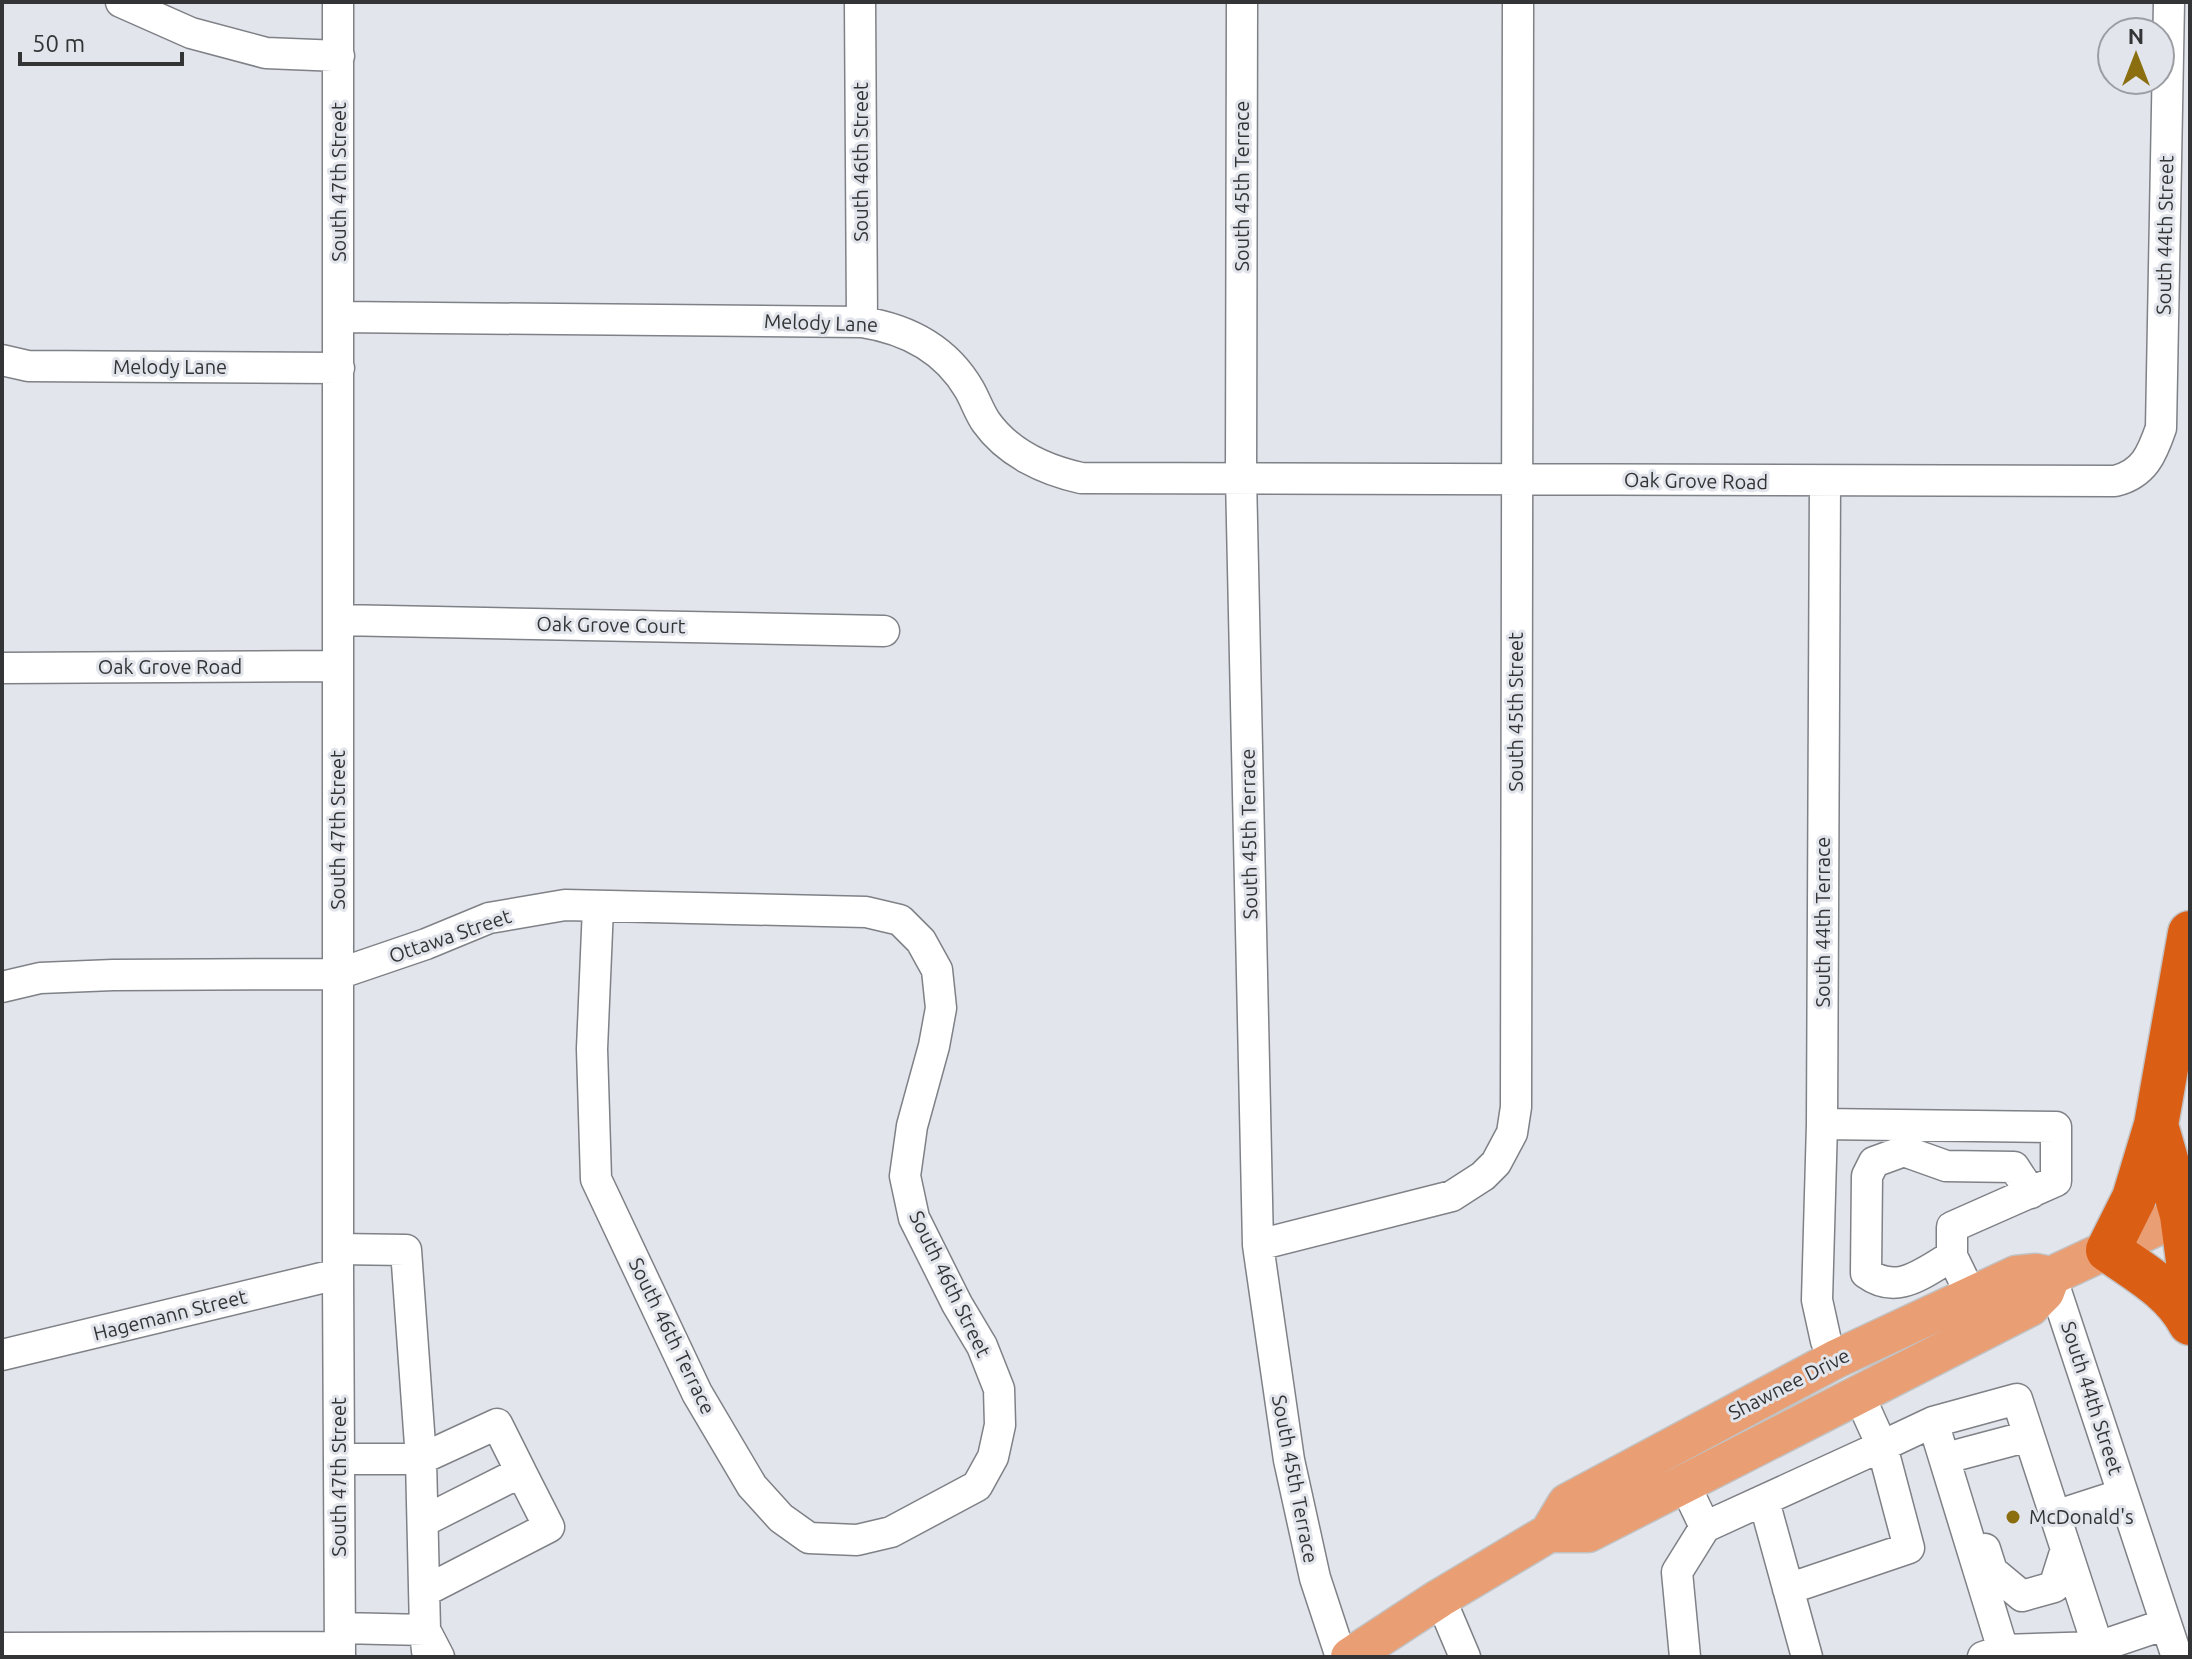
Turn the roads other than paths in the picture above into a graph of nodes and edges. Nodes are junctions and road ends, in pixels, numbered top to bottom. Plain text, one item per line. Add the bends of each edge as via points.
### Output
1 (121, 2) edge
2 (338, 2) edge
3 (860, 2) edge
4 (1242, 2) edge
5 (1518, 2) edge
6 (2169, 2) edge
7 (339, 56) junction
8 (339, 317) junction
9 (862, 322) junction
10 (2, 360) edge
11 (339, 368) junction
12 (2145, 464) joint
13 (1241, 477) junction
14 (1517, 479) junction
15 (1825, 482) junction
16 (338, 620) junction
17 (884, 631) dead end
18 (338, 666) junction
19 (2, 668) edge
20 (598, 907) junction
21 (2190, 933) edge
22 (929, 956) joint
23 (338, 974) junction
24 (2, 987) edge
25 (1822, 1124) junction
26 (2156, 1125) junction
27 (2031, 1193) junction
28 (2186, 1213) edge
29 (1258, 1245) junction
30 (2108, 1250) junction
31 (1952, 1256) junction
32 (338, 1261) junction
33 (2051, 1276) junction
34 (2190, 1276) edge
35 (1971, 1295) junction
36 (2190, 1323) edge
37 (2, 1355) edge
38 (1836, 1359) junction
39 (1859, 1395) junction
40 (1933, 1422) junction
41 (2029, 1436) junction
42 (1882, 1446) junction
43 (1667, 1449) junction
44 (1950, 1457) junction
45 (339, 1459) junction
46 (421, 1459) junction
47 (985, 1470) joint
48 (521, 1472) junction
49 (1684, 1483) junction
50 (2123, 1494) junction
51 (1764, 1501) junction
52 (2055, 1516) junction
53 (424, 1521) junction
54 (1705, 1527) junction
55 (1549, 1533) junction
56 (2066, 1549) junction
57 (1788, 1589) junction
58 (425, 1591) junction
59 (1440, 1598) junction
60 (2166, 1624) junction
61 (340, 1644) edge
62 (426, 1644) edge
63 (2098, 1647) junction
64 (2, 1648) edge
65 (1993, 1654) edge
66 (439, 1657) edge
67 (1341, 1657) edge
68 (1350, 1657) edge
69 (1465, 1657) edge
70 (1685, 1657) edge
71 (1807, 1657) edge
72 (2177, 1657) edge

1 - 7 street via 191,33 266,53
2 - 7 street, South 47th Street
3 - 9 street, South 46th Street
4 - 13 street, South 45th Terrace
5 - 14 street, South 45th Street
6 - 12 street, South 44th Street via 2161,428
7 - 8 street, South 47th Street
8 - 9 street, Melody Lane
8 - 11 street, South 47th Street
9 - 13 street, Melody Lane via 889,326 941,354 968,387 986,421 1029,460 1066,475 1102,479
10 - 11 street, Melody Lane via 28,366
11 - 16 street, South 47th Street
12 - 15 street, Oak Grove Road via 2115,481
13 - 14 street, Oak Grove Road
13 - 29 street, South 45th Terrace
14 - 15 street, Oak Grove Road
14 - 29 street, South 45th Street via 1512,1133 1496,1163 1452,1196
15 - 25 street, South 44th Terrace
16 - 17 street, Oak Grove Court
16 - 18 street, South 47th Street
18 - 19 street, Oak Grove Road
18 - 23 street, South 47th Street
20 - 22 street, Ottawa Street via 866,912 900,920
20 - 23 street, Ottawa Street via 565,905 489,918
20 - 47 street, South 46th Terrace via 592,1049 596,1179 697,1393 752,1486 781,1518 809,1538 857,1540 891,1532 945,1505 977,1486
21 - 26 highway
22 - 47 street, South 46th Street via 937,970 941,1008 905,1176 914,1218 999,1389 1000,1425
23 - 24 street, Ottawa Street via 113,975 40,978
23 - 32 street, South 47th Street
25 - 27 street via 2056,1127 2056,1181
25 - 38 street, South 44th Terrace via 1817,1300 1826,1341
26 - 28 highway
26 - 30 highway via 2134,1198
27 - 31 street via 1952,1227
27 - 31 street via 2014,1167 1946,1166 1904,1151 1874,1162 1867,1176 1866,1273 1880,1283 1901,1284
28 - 30 main road, Shawnee Drive
28 - 34 highway
29 - 67 street, South 45th Terrace via 1289,1460 1315,1578
30 - 33 main road, Shawnee Drive
30 - 36 highway via 2181,1306
31 - 35 street
32 - 37 street, Hagemann Street
32 - 45 street, South 47th Street
32 - 46 street, Hagemann Street via 406,1250
33 - 35 main road, Shawnee Drive via 2016,1275
33 - 39 main road, Shawnee Drive via 2045,1292 2030,1307
33 - 50 street, South 44th Street
35 - 38 main road, Shawnee Drive
38 - 39 main road
38 - 43 main road, Shawnee Drive
39 - 42 street
39 - 49 main road, Shawnee Drive
40 - 41 street via 2017,1399
40 - 42 street
40 - 44 street
41 - 44 street
41 - 52 street
42 - 51 street
42 - 57 street via 1909,1548
43 - 49 main road
43 - 55 main road, Shawnee Drive via 1567,1503
44 - 56 street via 1992,1571 2022,1596 2054,1587
44 - 65 street
45 - 46 street
45 - 61 street, South 47th Street
46 - 48 street via 497,1424
46 - 53 street
48 - 53 street
48 - 58 street via 549,1527
49 - 54 street
49 - 55 main road, Shawnee Drive via 1588,1533
50 - 52 street
50 - 60 street, South 44th Street
51 - 54 street
51 - 57 street
52 - 56 street
53 - 58 street
54 - 70 street via 1677,1572
55 - 59 main road, Shawnee Drive
56 - 63 street
57 - 71 street
58 - 62 street
59 - 68 main road, Shawnee Drive
59 - 69 street
60 - 63 street
60 - 72 street, South 44th Street
61 - 62 street
61 - 64 street
62 - 66 street
63 - 65 street

